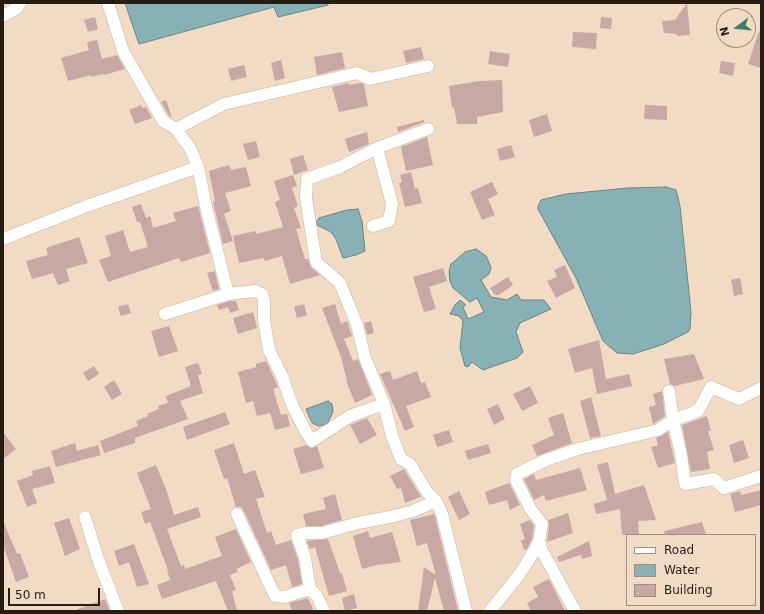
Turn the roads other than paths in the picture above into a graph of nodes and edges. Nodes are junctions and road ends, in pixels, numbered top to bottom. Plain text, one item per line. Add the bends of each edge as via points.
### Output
1 (20, 3) edge
2 (108, 3) edge
3 (3, 16) edge
4 (428, 66) dead end
5 (176, 129) junction
6 (428, 129) dead end
7 (377, 148) junction
8 (198, 167) junction
9 (373, 226) dead end
10 (3, 239) edge
11 (228, 294) junction
12 (165, 314) dead end
13 (761, 388) edge
14 (669, 391) dead end
15 (384, 404) junction
16 (673, 420) junction
17 (761, 476) edge
18 (436, 502) junction
19 (237, 514) dead end
20 (85, 517) dead end
21 (539, 541) junction
22 (310, 590) junction
23 (118, 611) edge
24 (324, 611) edge
25 (466, 611) edge
26 (490, 611) edge
27 (575, 611) edge

1 - 3 street via 17,8
2 - 5 street via 123,51 163,121
4 - 5 street via 370,79 357,73 224,104
5 - 8 street via 190,148
6 - 7 street
7 - 9 street via 392,204 389,221
7 - 15 street via 340,167 307,179 306,198 316,262 340,283 357,325 364,358
8 - 10 street
8 - 11 street
11 - 12 street
11 - 15 street via 255,291 262,294 269,350 296,412 312,440 350,416
13 - 16 street via 739,399 711,387 698,411
14 - 16 street
15 - 18 street via 401,459 410,464
16 - 17 street via 682,454 685,484 714,480 724,488
16 - 21 street via 658,430 578,449 517,474 516,480 530,508 542,524
18 - 22 street via 390,517 322,533 307,532 297,535 305,558
18 - 25 street via 449,538
19 - 22 street via 274,596 284,597
20 - 23 street
21 - 26 street via 519,574
21 - 27 street
22 - 24 street via 317,596

